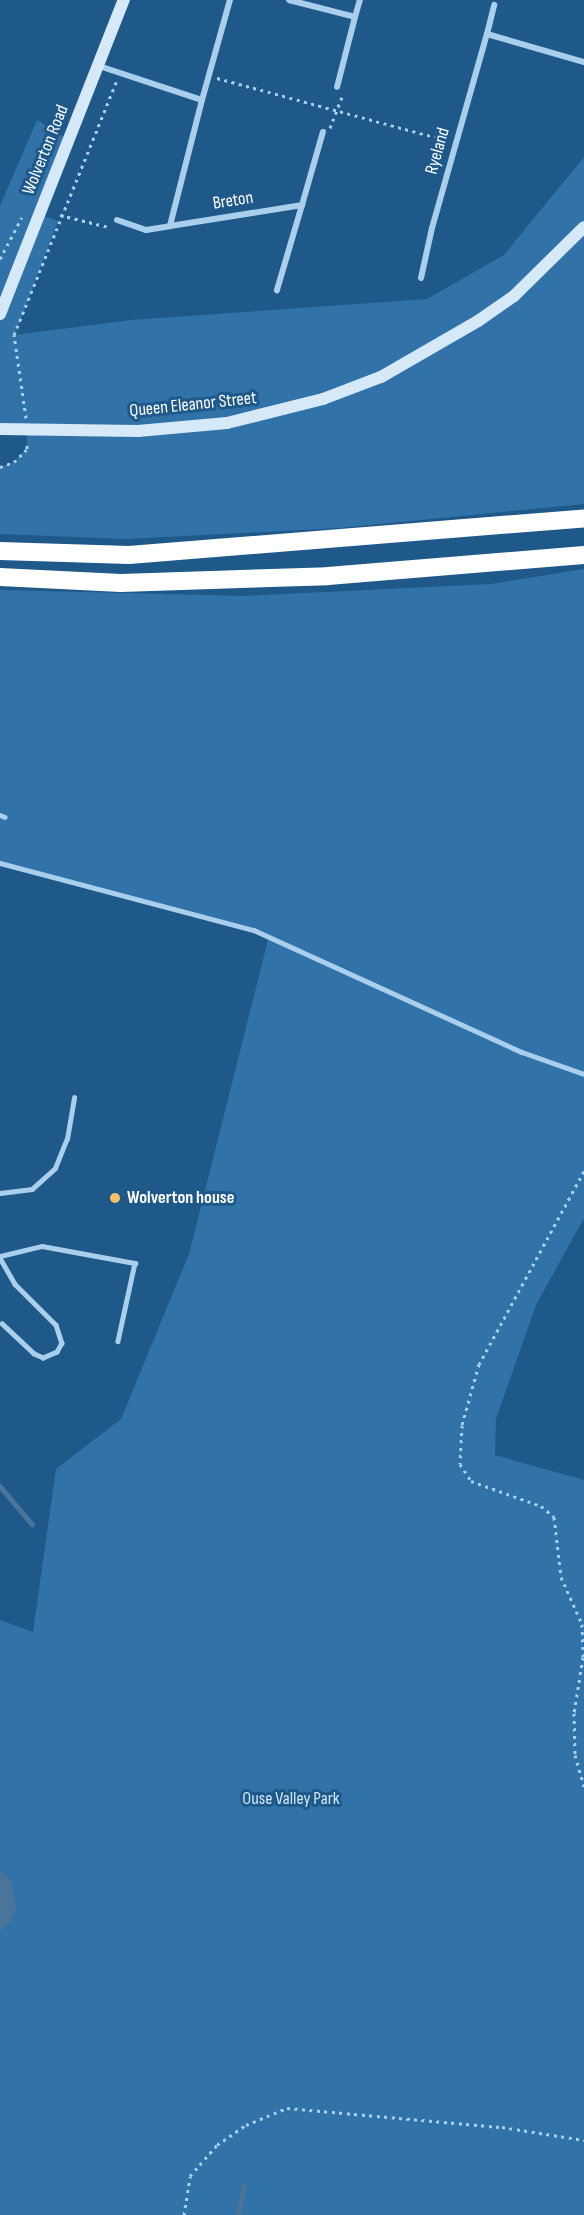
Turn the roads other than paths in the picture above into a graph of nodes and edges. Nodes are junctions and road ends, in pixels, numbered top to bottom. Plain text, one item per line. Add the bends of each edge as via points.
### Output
1 (124, 0) edge
2 (230, 0) edge
3 (289, 0) edge
4 (360, 0) edge
5 (494, 5) dead end
6 (355, 16) junction
7 (487, 34) junction
8 (584, 62) edge
9 (99, 66) junction
10 (337, 87) road end
11 (202, 100) junction
12 (324, 132) road end
13 (302, 205) junction
14 (117, 220) road end
15 (170, 226) junction
16 (584, 226) edge
17 (421, 278) dead end
18 (277, 290) dead end
19 (0, 314) edge
20 (0, 429) edge
21 (584, 518) edge
22 (0, 550) edge
23 (584, 555) edge
24 (0, 578) edge
25 (0, 863) edge
26 (584, 1074) edge
27 (74, 1098) dead end
28 (0, 1193) edge
29 (0, 1257) edge
30 (2, 1324) dead end
31 (118, 1341) dead end

1 - 9 street, Wolverton Road
2 - 11 street
3 - 6 street
4 - 6 street
5 - 7 street, Ryeland
6 - 10 street
7 - 8 street
7 - 17 street, Ryeland
9 - 11 street
9 - 19 street, Wolverton Road
11 - 15 street
12 - 13 street
13 - 15 street, Breton
13 - 18 street
14 - 15 street, Breton via 146,230
16 - 20 street, Queen Eleanor Street via 514,296 478,321 381,377 323,399 227,423 138,431
21 - 22 highway via 129,555
23 - 24 highway via 317,576 121,583
25 - 26 lane via 254,930 522,1052
27 - 28 lane via 67,1139 55,1168 32,1189
29 - 30 lane via 15,1284 56,1325 62,1343 57,1352 43,1358
29 - 31 lane via 42,1246 135,1263

